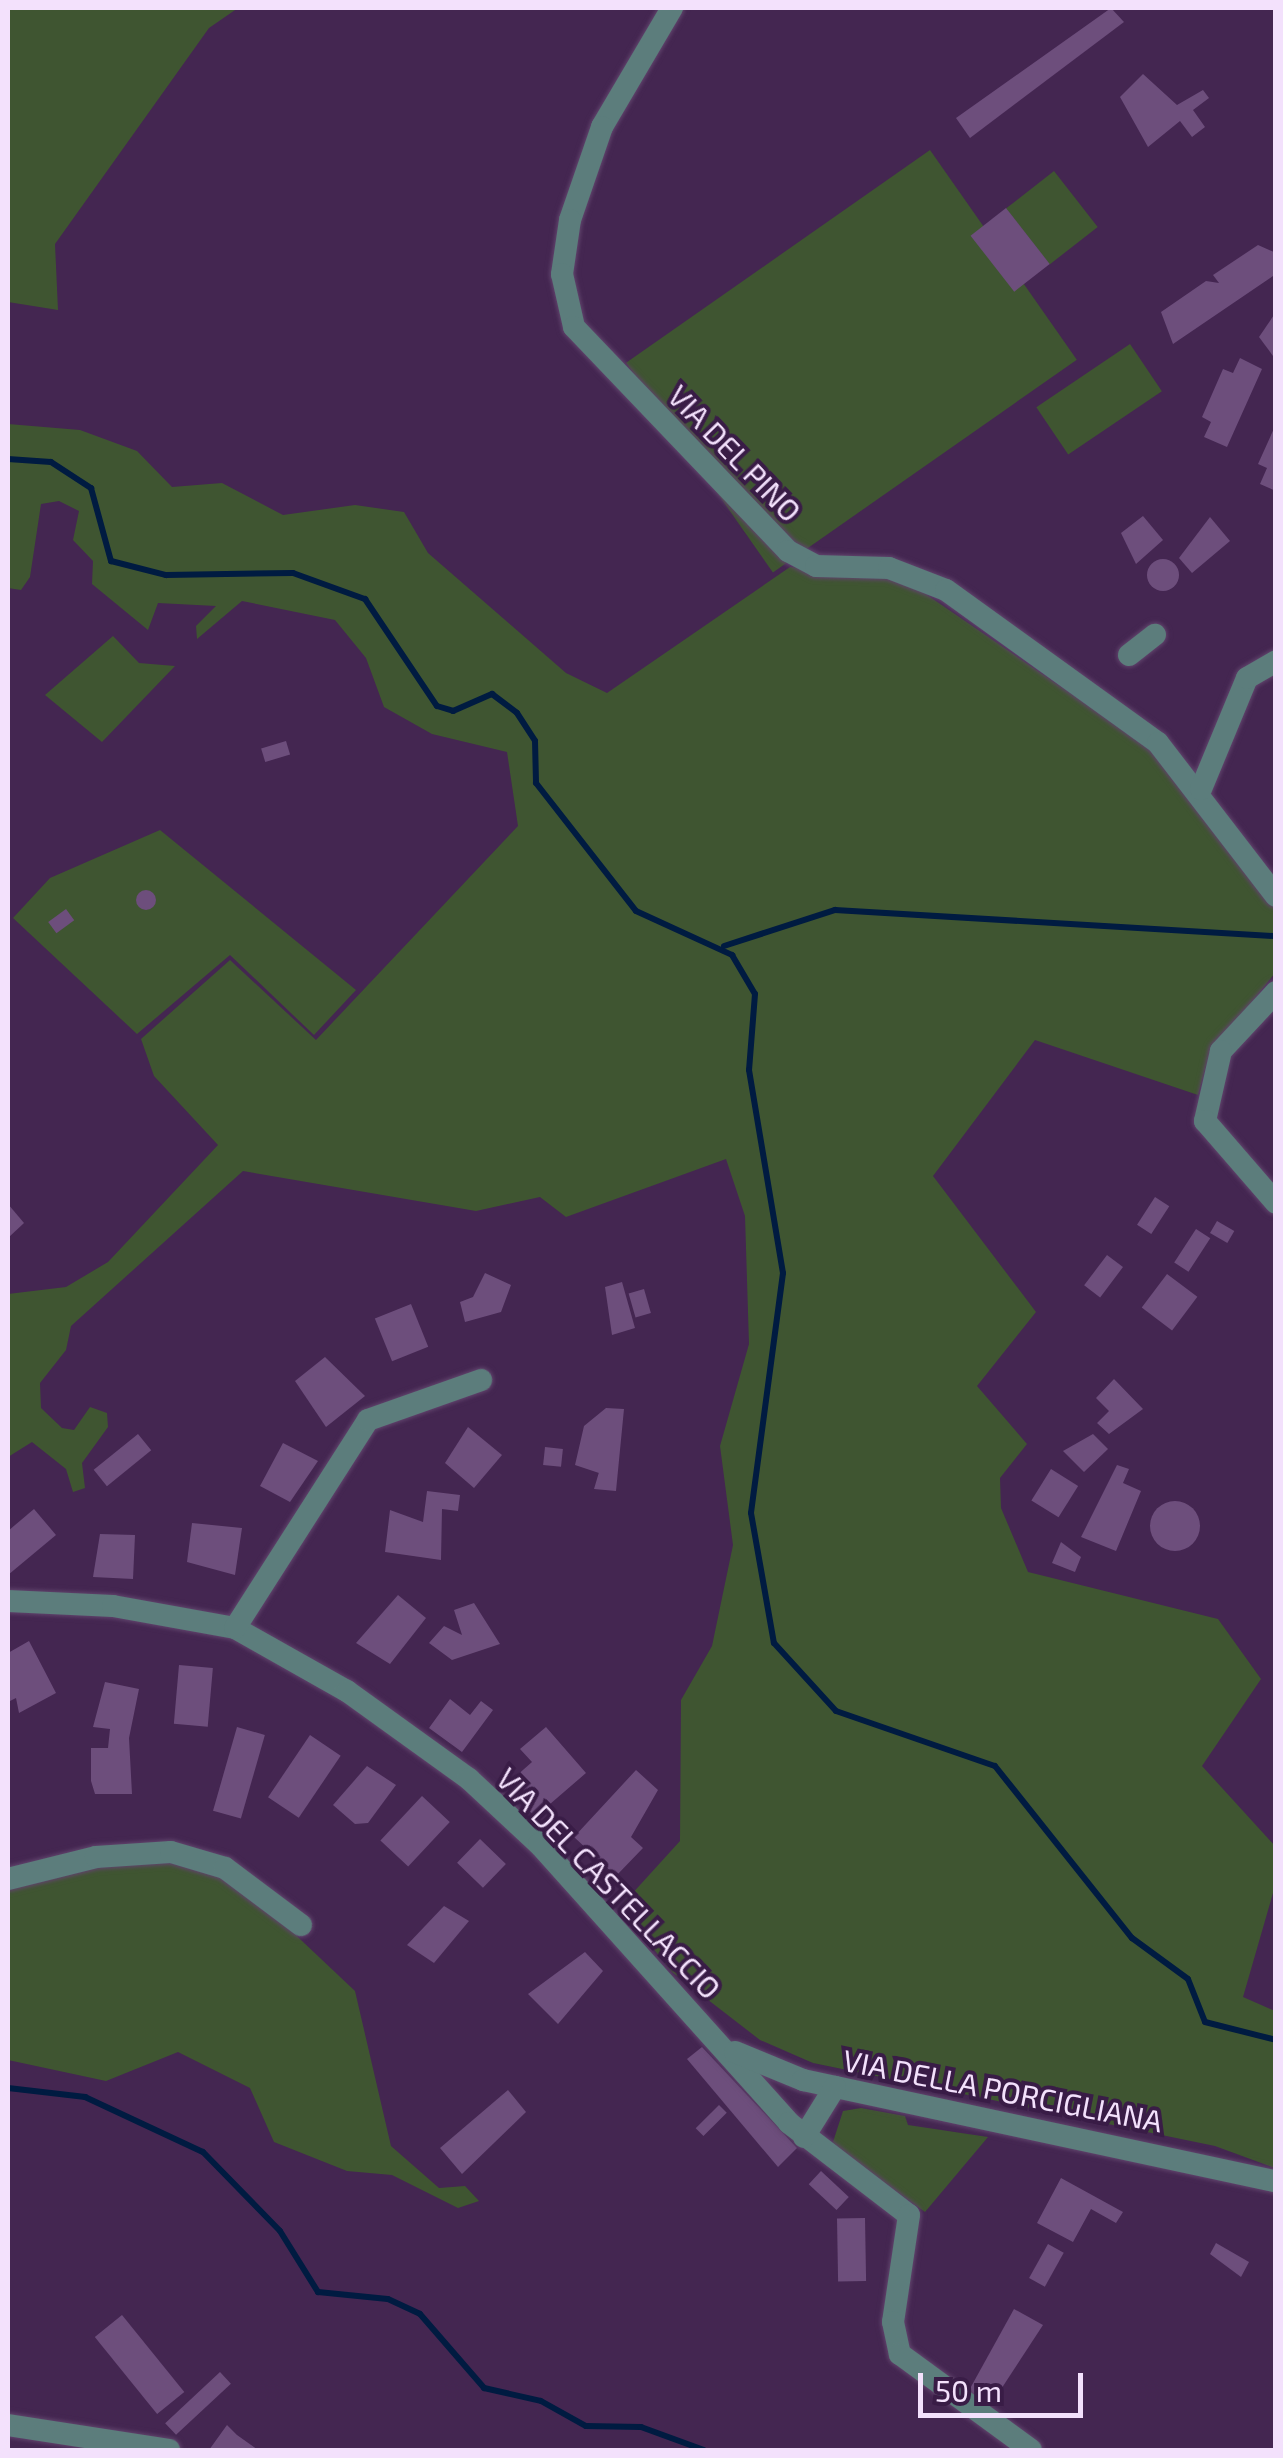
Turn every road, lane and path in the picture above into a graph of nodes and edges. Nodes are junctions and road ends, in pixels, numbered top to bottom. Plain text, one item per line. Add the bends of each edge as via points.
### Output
1 (672, 8) edge
2 (1156, 635) dead end
3 (1129, 656) dead end
4 (1276, 662) edge
5 (1201, 789) junction
6 (1276, 896) edge
7 (1276, 992) edge
8 (1276, 1203) edge
9 (481, 1380) dead end
10 (8, 1601) edge
11 (235, 1628) junction
12 (8, 1879) edge
13 (301, 1924) dead end
14 (723, 2046) junction
15 (764, 2068) junction
16 (835, 2087) junction
17 (763, 2096) junction
18 (804, 2137) junction
19 (1276, 2181) edge
20 (18, 2427) edge
21 (50, 2450) edge
22 (169, 2450) edge
23 (1030, 2450) edge

1 - 5 street, VIA DEL PINO via 602,127 570,220 562,274 574,328 788,551 816,566 888,568 946,590 1158,743
2 - 3 street
4 - 5 street via 1248,678
5 - 6 street, VIA DEL PINO
7 - 8 street via 1221,1051 1205,1121
9 - 11 street via 368,1420
10 - 11 street, VIA DEL CASTELLACCIO via 113,1606
11 - 14 street, VIA DEL CASTELLACCIO via 347,1691 469,1780
12 - 13 street via 96,1856 171,1852 225,1868
14 - 15 street, VIA DELLA PORCIGLIANA
14 - 17 street, VIA DEL CASTELLACCIO
15 - 16 street, VIA DELLA PORCIGLIANA
15 - 17 street
16 - 18 street
16 - 19 street, VIA DELLA PORCIGLIANA
17 - 18 street, VIA DEL CASTELLACCIO
18 - 23 street, VIA DEL CASTELLACCIO via 909,2214 893,2322 900,2354
20 - 21 street
20 - 22 street

